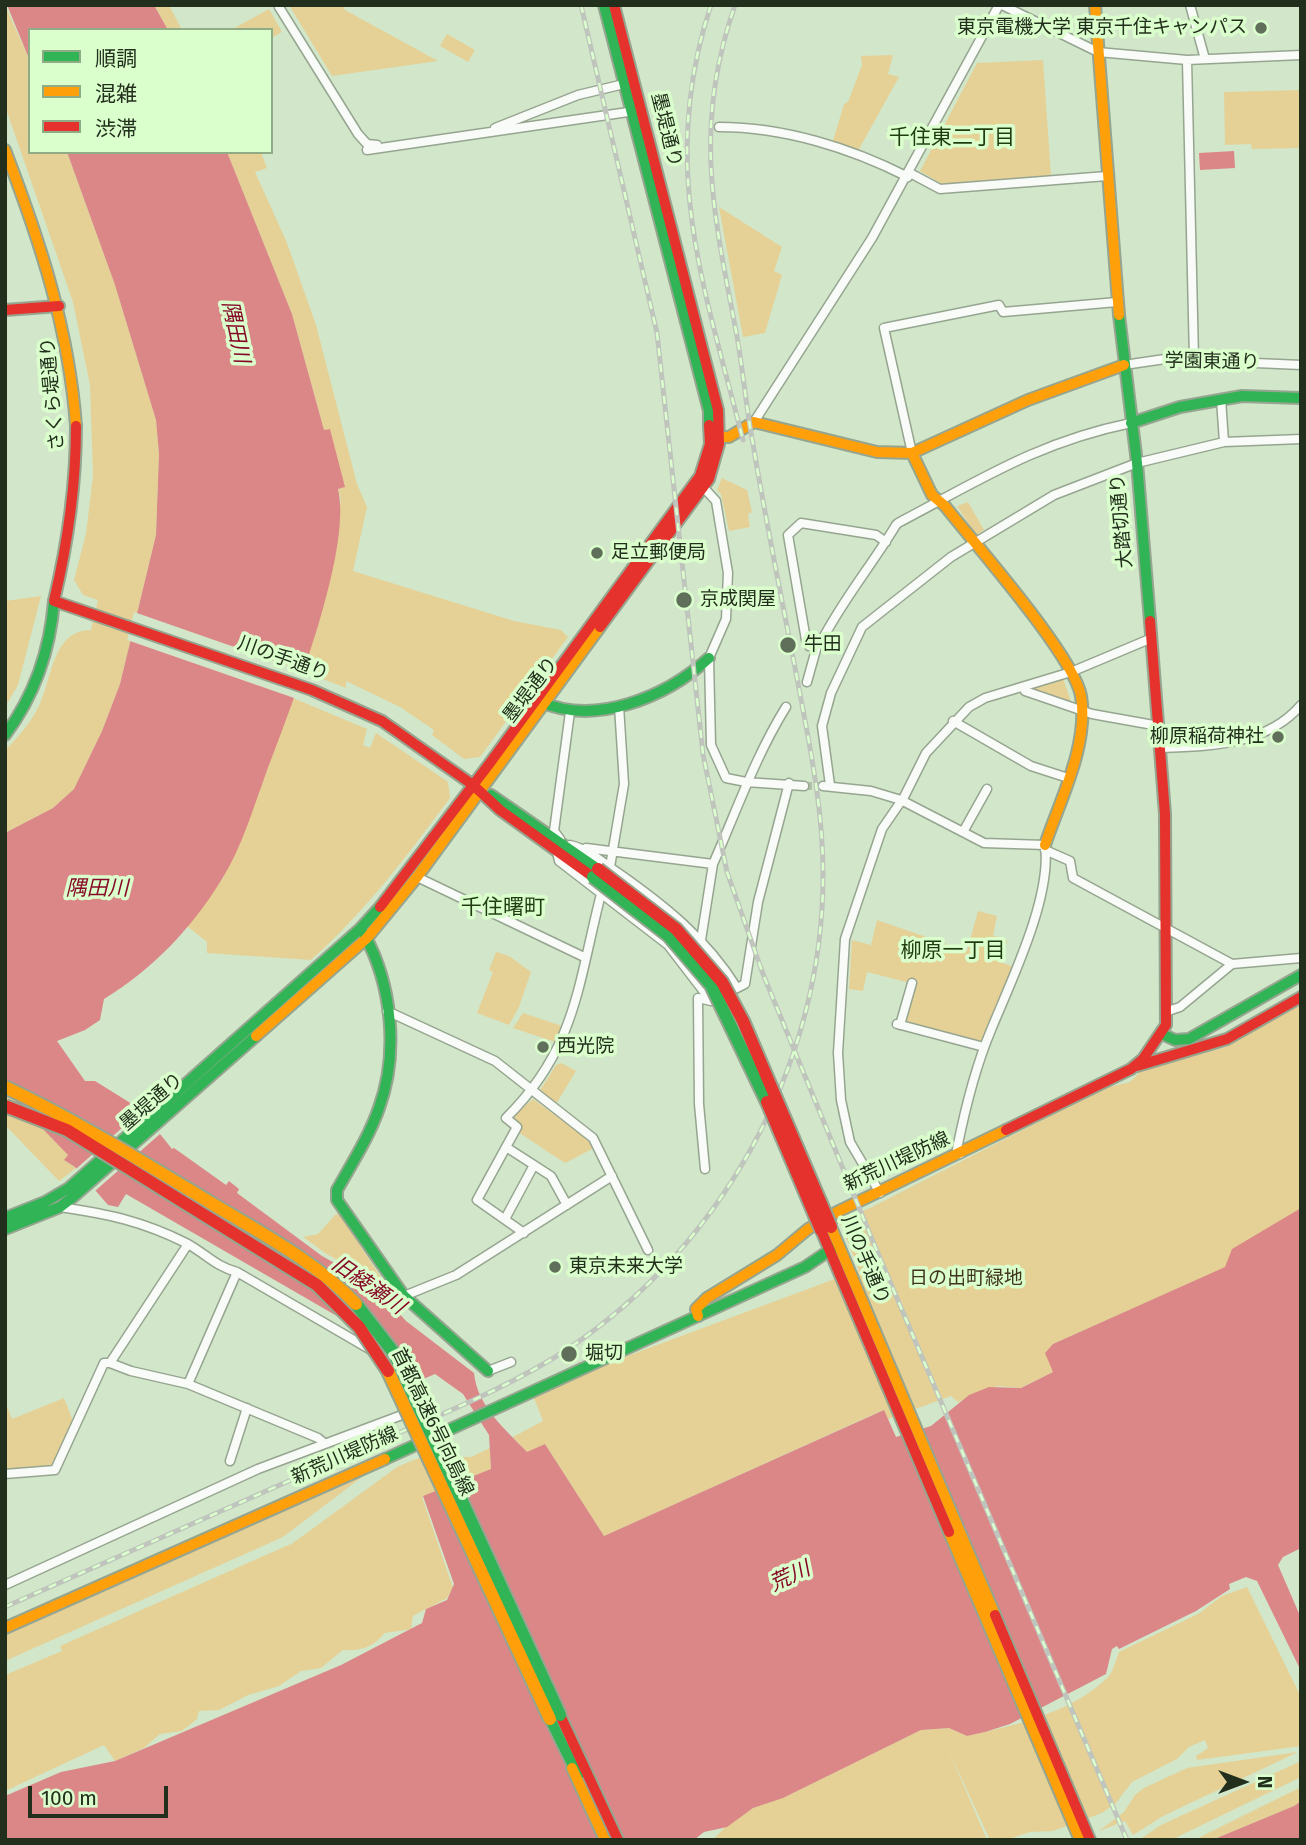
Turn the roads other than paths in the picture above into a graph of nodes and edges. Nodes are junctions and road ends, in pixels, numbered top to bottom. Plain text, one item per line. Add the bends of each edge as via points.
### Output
1 (604, 5) edge
2 (614, 5) edge
3 (1001, 5) edge
4 (1095, 5) edge
5 (1190, 5) edge
6 (279, 7) edge
7 (1098, 52) junction
8 (1301, 55) edge
9 (1205, 59) junction
10 (1187, 60) junction
11 (624, 84) junction
12 (636, 111) junction
13 (719, 127) dead end
14 (492, 130) junction
15 (380, 145) junction
16 (5, 150) edge
17 (367, 150) dead end
18 (909, 175) junction
19 (1107, 176) junction
20 (1117, 302) junction
21 (59, 306) junction
22 (5, 310) edge
23 (1194, 359) junction
24 (1124, 365) junction
25 (1301, 365) edge
26 (1301, 398) edge
27 (1221, 399) junction
28 (754, 422) junction
29 (1131, 424) junction
30 (715, 437) junction
31 (1301, 439) edge
32 (1224, 442) junction
33 (912, 453) junction
34 (1137, 463) junction
35 (704, 488) junction
36 (939, 500) junction
37 (886, 542) junction
38 (974, 543) junction
39 (54, 601) junction
40 (1152, 638) junction
41 (817, 646) junction
42 (709, 658) junction
43 (1071, 672) junction
44 (807, 682) dead end
45 (1023, 687) junction
46 (541, 703) junction
47 (1301, 705) edge
48 (619, 706) junction
49 (786, 707) dead end
50 (1080, 711) junction
51 (570, 712) junction
52 (953, 721) junction
53 (5, 722) edge
54 (1158, 726) junction
55 (5, 735) edge
56 (1160, 748) junction
57 (1065, 778) junction
58 (746, 782) junction
59 (789, 783) junction
60 (804, 786) tunnel mouth
61 (477, 788) junction
62 (987, 789) dead end
63 (901, 800) junction
64 (962, 832) junction
65 (559, 847) junction
66 (581, 848) junction
67 (1045, 848) junction
68 (615, 852) junction
69 (713, 864) junction
70 (600, 871) junction
71 (417, 877) junction
72 (601, 894) junction
73 (1165, 926) junction
74 (364, 933) junction
75 (701, 940) junction
76 (584, 957) junction
77 (1301, 958) edge
78 (1231, 964) junction
79 (1301, 975) edge
80 (912, 983) dead end
81 (737, 988) junction
82 (1301, 997) edge
83 (711, 1001) junction
84 (387, 1011) junction
85 (1168, 1011) junction
86 (1163, 1034) junction
87 (984, 1047) junction
88 (1134, 1067) junction
89 (5, 1087) edge
90 (533, 1092) junction
91 (5, 1093) edge
92 (5, 1105) edge
93 (5, 1113) edge
94 (69, 1117) junction
95 (506, 1147) junction
96 (106, 1152) junction
97 (960, 1154) junction
98 (534, 1165) junction
99 (705, 1169) dead end
100 (612, 1176) junction
101 (85, 1180) junction
102 (880, 1193) junction
103 (567, 1205) junction
104 (60, 1207) junction
105 (5, 1218) edge
106 (505, 1219) junction
107 (5, 1229) edge
108 (524, 1233) junction
109 (188, 1244) junction
110 (648, 1250) dead end
111 (836, 1252) junction
112 (237, 1272) junction
113 (404, 1296) junction
114 (698, 1316) junction
115 (511, 1362) dead end
116 (110, 1363) junction
117 (488, 1371) joint
118 (188, 1384) junction
119 (247, 1408) junction
120 (324, 1443) junction
121 (230, 1461) dead end
122 (5, 1474) edge
123 (5, 1585) edge
124 (5, 1628) edge
125 (555, 1717) junction
126 (609, 1840) edge
127 (618, 1840) edge
128 (1080, 1840) edge
129 (1090, 1840) edge

1 - 11 main road, 墨堤通り
2 - 12 main road, 墨堤通り
3 - 7 street
3 - 18 street
4 - 7 main road, 大踏切通り
5 - 9 street
6 - 15 street via 358,134 367,144
7 - 10 street
7 - 19 main road, 大踏切通り
8 - 9 street
9 - 10 street
10 - 23 street
11 - 12 main road, 墨堤通り
11 - 14 street via 578,95
12 - 14 street
12 - 30 main road, 墨堤通り
13 - 18 street via 795,136
14 - 15 street
15 - 17 street
16 - 21 main road, さくら堤通り
18 - 19 street via 940,189
18 - 28 street
19 - 20 main road, 大踏切通り
20 - 24 main road, 大踏切通り
20 - 33 street via 1003,312 999,305 981,307 884,328
21 - 22 main road
21 - 39 main road, さくら堤通り via 72,360 78,446 74,513
23 - 24 street, 学園東通り
23 - 25 street, 学園東通り
24 - 29 main road, 大踏切通り
24 - 33 main road via 1028,400
26 - 27 main road
27 - 29 main road
27 - 32 street
28 - 30 main road via 729,437
28 - 33 main road via 898,454
29 - 34 main road, 大踏切通り
29 - 36 street via 1026,454
30 - 35 main road, 墨堤通り via 713,470
30 - 46 main road, 墨堤通り via 695,485
31 - 32 street
32 - 34 street
33 - 36 main road
34 - 38 street via 1054,495
34 - 40 main road, 大踏切通り
35 - 42 street via 716,501 728,573 726,619
35 - 46 main road, 墨堤通り
36 - 37 street via 898,523
36 - 38 main road
37 - 41 street
37 - 41 street via 876,535 801,523 788,535 806,640 809,646
38 - 43 main road
38 - 63 street via 862,627 831,693 822,726 827,786
39 - 53 main road via 26,690
39 - 55 main road via 54,620 34,693
39 - 61 main road, 川の手通り via 356,708 401,732
40 - 43 street
40 - 54 main road, 大踏切通り
41 - 44 street
42 - 48 main road via 675,684
42 - 58 street via 711,745 726,778
43 - 45 street
43 - 50 main road via 1079,688
45 - 50 street
45 - 52 street via 985,698
46 - 51 main road
46 - 61 main road, 墨堤通り
47 - 56 street via 1293,715 1230,745
48 - 51 main road
48 - 68 street via 624,784
49 - 58 street
50 - 54 street
50 - 57 main road
51 - 65 street via 554,831
52 - 57 street via 1031,766
52 - 63 street via 926,753
54 - 56 main road, 大踏切通り
56 - 73 main road, 大踏切通り via 1166,814
57 - 67 main road
58 - 59 street
58 - 69 street
59 - 60 street
59 - 81 street via 758,902 745,984
61 - 65 main road, 川の手通り via 500,810
61 - 71 main road, 墨堤通り
61 - 74 main road, 墨堤通り
62 - 64 street
63 - 64 street
63 - 102 street via 875,846 845,939 838,1053 847,1133
64 - 67 street via 984,843
65 - 66 street
65 - 70 main road, 川の手通り
65 - 72 street via 559,860
66 - 68 street
66 - 70 street
67 - 73 street via 1070,861 1073,878
67 - 87 street via 1045,868 1029,936
68 - 69 street
68 - 70 street
69 - 75 street
70 - 75 street via 676,916
70 - 111 main road, 川の手通り, bridge via 676,929 722,982 743,1021
71 - 74 main road, 墨堤通り
71 - 76 street
72 - 76 street
72 - 83 street via 668,945
73 - 78 street
73 - 85 main road, 大踏切通り
74 - 84 main road via 382,979
74 - 101 main road, 墨堤通り, bridge
75 - 81 street
76 - 90 street via 565,1036
77 - 78 street
78 - 85 street via 1180,1007
79 - 86 main road via 1189,1039 1175,1040
80 - 87 street via 898,1024
81 - 83 street
82 - 88 main road, 新荒川堤防線 via 1227,1039
83 - 99 street via 698,998
84 - 90 street via 495,1061
84 - 113 main road via 387,1083 379,1110 337,1195 340,1206
85 - 86 main road, 大踏切通り
86 - 88 main road, 新荒川堤防線
87 - 97 street via 967,1101 957,1149
88 - 97 main road, 新荒川堤防線
89 - 94 main road, 首都高速6号向島線, bridge
90 - 95 street via 506,1118 517,1127
90 - 100 street via 593,1138
91 - 94 main road, bridge
92 - 96 main road, 首都高速6号向島線, bridge
93 - 96 main road, bridge
94 - 125 main road, 首都高速6号向島線, bridge via 308,1263 370,1318 394,1353 431,1428
95 - 98 street
95 - 106 street via 477,1200
96 - 125 main road, 首都高速6号向島線, bridge via 302,1274 359,1327 382,1359
97 - 102 main road, 新荒川堤防線
98 - 103 street via 551,1175
98 - 106 street
100 - 103 street
100 - 110 street
101 - 104 main road, 墨堤通り
101 - 105 main road, 墨堤通り
102 - 114 main road, 新荒川堤防線 via 808,1229 777,1255 706,1298 696,1309
103 - 108 street
104 - 107 main road, 墨堤通り
104 - 109 street via 139,1221
106 - 108 street
108 - 113 street via 456,1275
109 - 112 street via 218,1266
109 - 116 street
111 - 114 main road, 新荒川堤防線
111 - 128 main road, 川の手通り
111 - 129 main road, 川の手通り
112 - 118 street
112 - 120 street via 372,1350 395,1368 412,1392 415,1409
113 - 117 main road
114 - 124 main road, 新荒川堤防線
115 - 117 street
116 - 118 street
116 - 122 street via 104,1363 55,1470
118 - 119 street
119 - 120 street
119 - 121 street
120 - 123 street
125 - 126 main road, 首都高速6号向島線
125 - 127 main road

